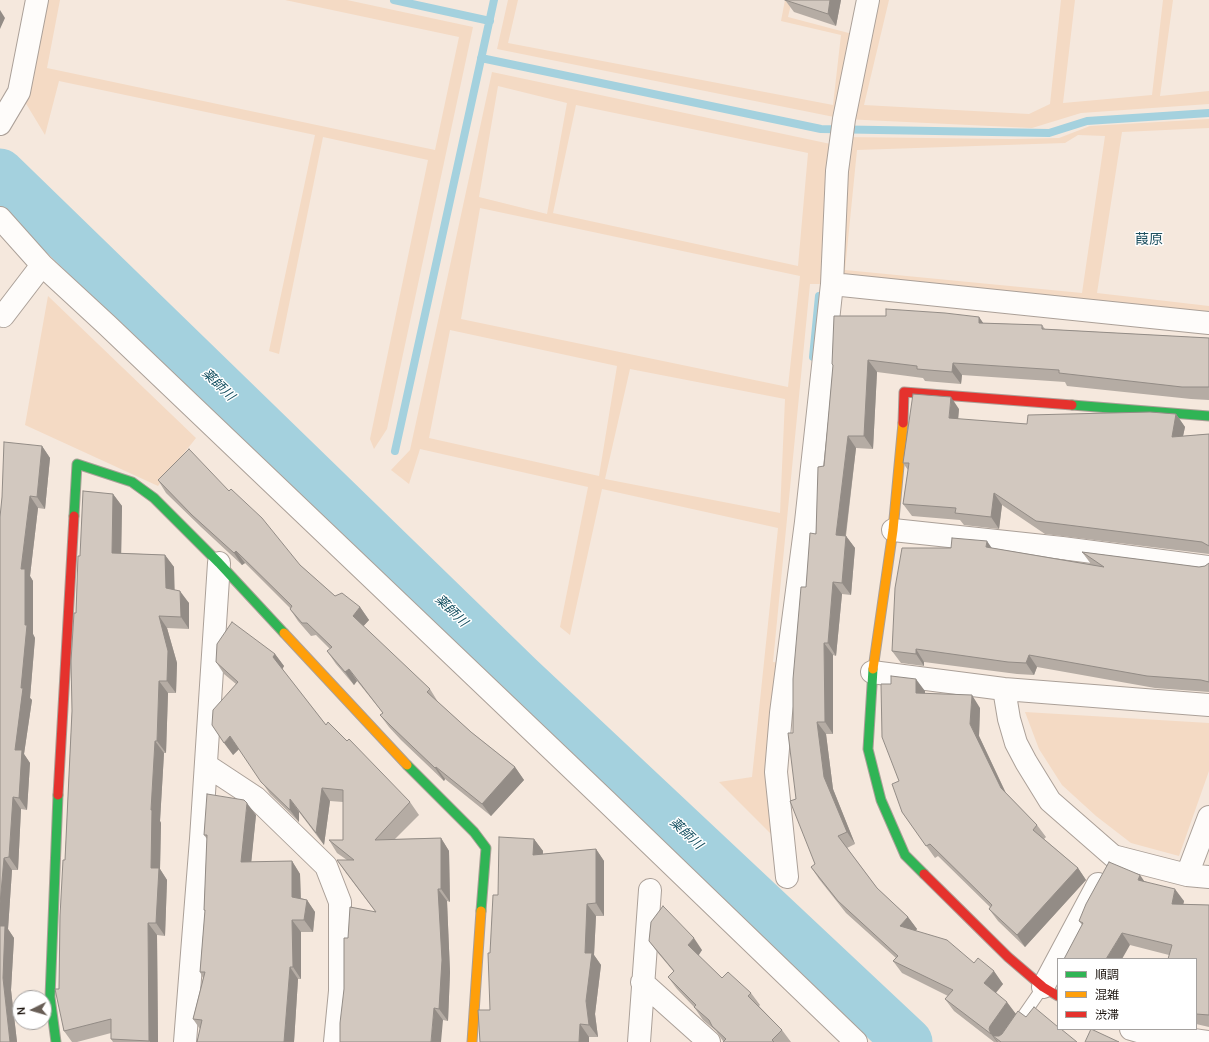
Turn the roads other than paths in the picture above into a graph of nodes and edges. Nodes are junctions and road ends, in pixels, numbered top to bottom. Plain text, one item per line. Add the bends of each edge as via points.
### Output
1 (38, 0) edge
2 (868, 0) edge
3 (0, 124) edge
4 (0, 218) edge
5 (42, 266) junction
6 (832, 284) junction
7 (0, 315) edge
8 (1209, 323) edge
9 (1209, 416) edge
10 (893, 530) junction
11 (219, 563) junction
12 (1209, 567) edge
13 (872, 672) junction
14 (1004, 689) junction
15 (1209, 705) edge
16 (206, 764) junction
17 (1209, 817) edge
18 (1113, 856) junction
19 (1187, 875) junction
20 (787, 876) dead end
21 (1209, 877) edge
22 (650, 890) dead end
23 (1066, 958) edge
24 (1057, 979) edge
25 (642, 982) junction
26 (1051, 992) edge
27 (1135, 1030) edge
28 (56, 1042) edge
29 (185, 1042) edge
30 (335, 1042) edge
31 (472, 1042) edge
32 (639, 1042) edge
33 (709, 1042) edge
34 (856, 1042) edge
35 (1005, 1042) edge
36 (1209, 1042) edge

1 - 3 street via 19,92
2 - 6 street via 844,119 837,171
4 - 5 street
5 - 7 street via 3,316
5 - 34 street via 182,396
6 - 8 street
6 - 20 street via 776,772
9 - 10 street via 904,392
10 - 12 street
10 - 13 street
11 - 16 street
11 - 28 street via 154,498 132,482 77,464 52,927 50,997
11 - 31 street via 424,783 474,832 486,848
13 - 14 street
13 - 26 street via 868,749 881,800 905,855 1008,957
14 - 15 street
14 - 18 street via 1016,743 1050,801
16 - 29 street
16 - 30 street via 256,798 326,866 340,902 340,991
17 - 19 street
18 - 19 street
18 - 23 street
19 - 21 street
22 - 25 street
24 - 26 street
25 - 32 street
25 - 33 street
26 - 35 lane
27 - 36 street

